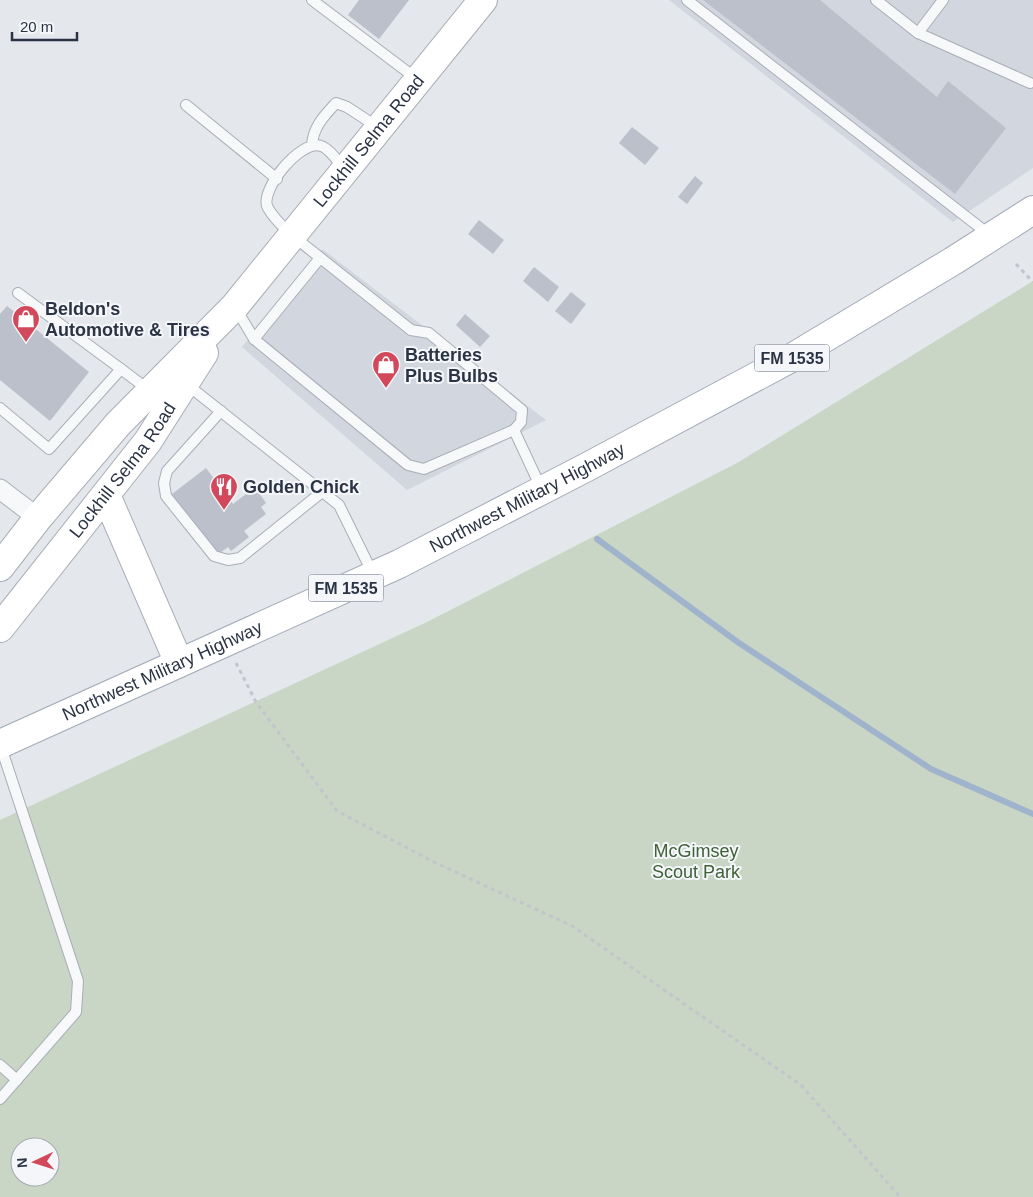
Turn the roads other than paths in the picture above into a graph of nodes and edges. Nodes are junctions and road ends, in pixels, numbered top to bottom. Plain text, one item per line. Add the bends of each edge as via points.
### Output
1 (312, 0) edge
2 (483, 0) edge
3 (686, 0) edge
4 (876, 0) edge
5 (943, 0) edge
6 (918, 33) junction
7 (418, 80) junction
8 (1032, 82) edge
9 (186, 105) dead end
10 (379, 128) junction
11 (312, 144) junction
12 (345, 170) junction
13 (277, 179) junction
14 (1033, 210) edge
15 (292, 235) junction
16 (992, 237) junction
17 (320, 258) junction
18 (18, 293) dead end
19 (235, 306) junction
20 (254, 339) junction
21 (121, 369) junction
22 (185, 383) junction
23 (150, 391) junction
24 (0, 408) edge
25 (221, 412) junction
26 (514, 430) junction
27 (0, 489) edge
28 (542, 490) junction
29 (322, 492) junction
30 (106, 495) junction
31 (38, 518) junction
32 (0, 567) edge
33 (373, 575) junction
34 (3, 624) edge
35 (179, 663) junction
36 (0, 744) edge
37 (0, 1065) edge
38 (17, 1080) junction
39 (0, 1099) edge

1 - 7 lane
2 - 7 main road, Lockhill Selma Road
3 - 16 lane
4 - 6 lane
5 - 6 lane
6 - 8 lane
7 - 10 main road, Lockhill Selma Road
9 - 13 lane
10 - 11 lane via 336,103 312,134
10 - 12 main road, Lockhill Selma Road
11 - 12 lane via 322,146
11 - 13 lane via 304,147 286,165
12 - 15 main road, Lockhill Selma Road
13 - 15 lane via 267,194 266,202 268,209
14 - 16 main road, Northwest Military Highway / FM 1535
15 - 17 lane
15 - 19 main road, Lockhill Selma Road
16 - 28 main road, Northwest Military Highway / FM 1535 via 793,357
17 - 20 lane
17 - 26 lane via 411,330 429,333 522,410 522,422
18 - 21 lane
19 - 20 lane
19 - 22 main road, Lockhill Selma Road
19 - 23 main road, Lockhill Selma Road
20 - 26 lane via 408,465 424,469
21 - 23 lane
21 - 24 lane via 49,450
22 - 25 lane
22 - 30 main road, Lockhill Selma Road via 148,441
23 - 31 main road, Lockhill Selma Road
25 - 29 lane
25 - 29 lane via 167,471 164,482 166,496 214,556 228,560 240,558
26 - 28 lane
27 - 31 street
28 - 33 main road, Northwest Military Highway / FM 1535
29 - 33 lane via 339,505
30 - 34 main road, Lockhill Selma Road
30 - 35 main road
31 - 32 main road, Lockhill Selma Road
31 - 34 main road via 43,543 39,555 17,581 10,595
33 - 35 main road, Northwest Military Highway / FM 1535
35 - 36 main road, Northwest Military Highway
36 - 38 lane via 78,981 76,1012
37 - 38 lane
38 - 39 lane

